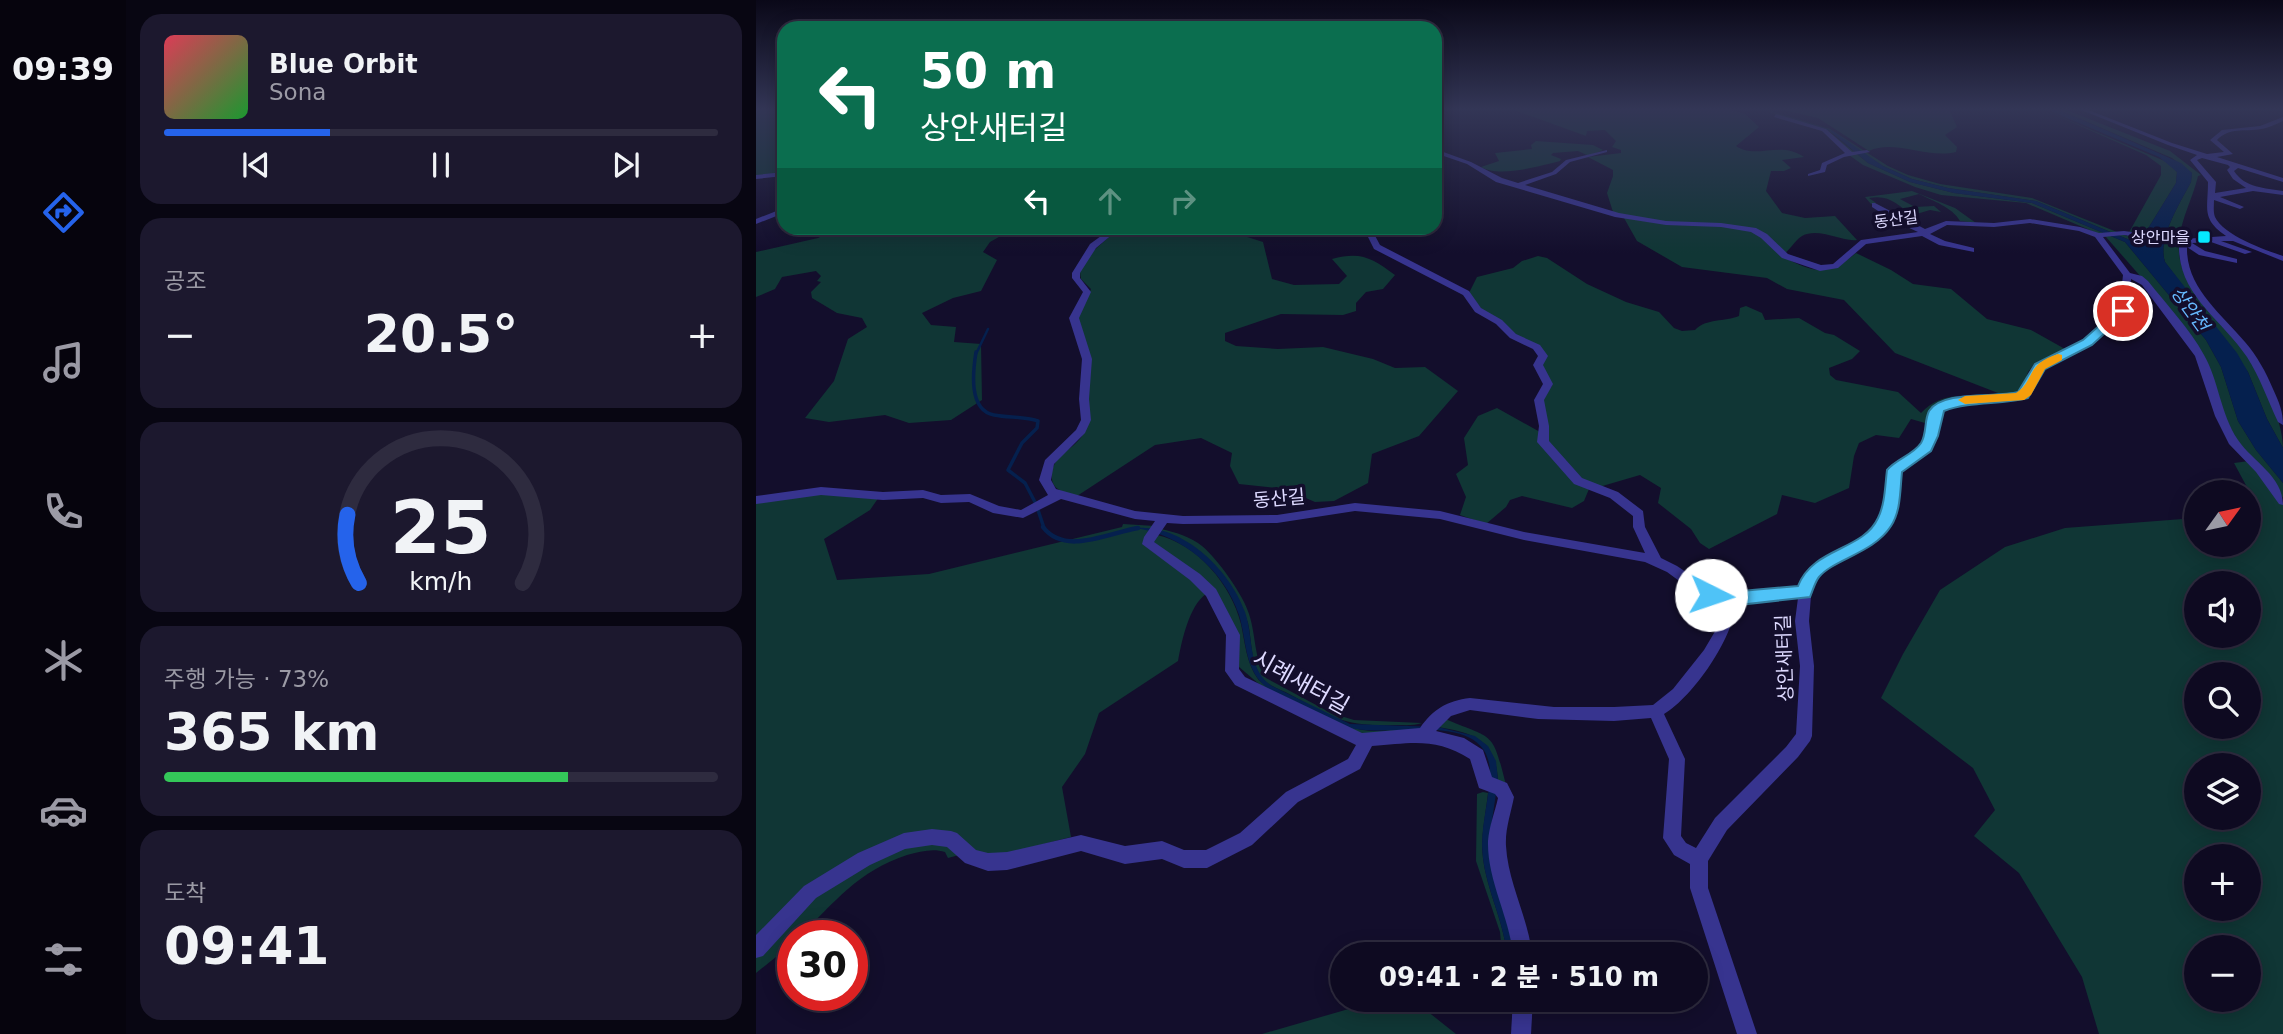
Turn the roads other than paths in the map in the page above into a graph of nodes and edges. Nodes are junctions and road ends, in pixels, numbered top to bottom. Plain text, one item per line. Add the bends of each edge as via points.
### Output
1 (1452, 157) edge
2 (1582, 157) edge
3 (1838, 157) edge
4 (2184, 157) edge
5 (2199, 157) edge
6 (2209, 157) edge
7 (2198, 166) junction
8 (2236, 166) junction
9 (777, 175) edge
10 (1810, 175) dead end
11 (756, 177) edge
12 (2283, 180) edge
13 (1520, 185) junction
14 (2253, 189) junction
15 (2283, 193) edge
16 (2212, 197) junction
17 (1875, 205) dead end
18 (2240, 207) dead end
19 (777, 213) edge
20 (756, 222) edge
21 (2217, 225) junction
22 (1926, 233) junction
23 (1107, 235) edge
24 (1371, 235) edge
25 (2100, 235) junction
26 (2236, 238) junction
27 (2212, 239) junction
28 (2181, 241) junction
29 (1971, 250) dead end
30 (2262, 251) junction
31 (2248, 252) dead end
32 (2283, 259) edge
33 (2234, 261) dead end
34 (2127, 275) junction
35 (2283, 422) edge
36 (1058, 495) junction
37 (756, 500) edge
38 (2283, 501) edge
39 (1158, 528) junction
40 (1655, 560) junction
41 (1804, 592) junction
42 (1730, 599) junction
43 (1655, 711) junction
44 (1427, 730) junction
45 (1367, 741) junction
46 (1699, 859) junction
47 (1521, 942) edge
48 (756, 949) edge
49 (1522, 1012) edge
50 (1521, 1034) edge
51 (1747, 1034) edge

1 - 13 street, 동산길
2 - 13 street
3 - 10 street via 1824,164 1823,171
4 - 7 street
5 - 7 street via 2195,158
6 - 8 street
7 - 8 street
7 - 16 street via 2212,183
8 - 12 street
8 - 14 street via 2230,170 2232,175
9 - 11 street
13 - 22 street, 동산길 via 1628,218 1750,229 1785,256 1820,268 1835,266 1864,242
14 - 15 street
14 - 16 street
16 - 18 street
16 - 21 street via 2211,213
17 - 22 street
19 - 20 street
21 - 26 street
21 - 27 street via 2220,234
22 - 25 street, 동산길 via 1946,223 2030,221
22 - 29 street via 1942,243
23 - 36 street via 1093,246 1076,273 1087,292 1074,318 1087,359 1086,420 1046,468 1046,486
24 - 40 street via 1377,247 1464,292 1514,337 1542,352 1538,365 1548,384 1539,400 1543,442 1578,481 1614,495 1639,514 1639,527
25 - 28 street, 동산길
25 - 34 street
26 - 27 street
26 - 30 street
27 - 28 street
27 - 30 street
27 - 31 street
28 - 33 street
28 - 35 street via 2185,268 2194,286 2252,358
30 - 32 street
34 - 38 street via 2145,283 2200,356 2220,416 2235,444
34 - 41 street, 상안새터길 via 2120,316 2088,343 2040,367 2024,395 1958,401 1939,408 1926,448 1894,470 1891,507 1884,524 1857,548 1819,567 1810,575
36 - 37 street via 1023,514 970,498 923,494 821,491
36 - 39 street, 동산길 via 1135,515
39 - 40 street, 동산길 via 1297,517 1342,508 1380,509 1440,515
39 - 45 street, 시례새터길 via 1147,542 1150,547 1195,577 1217,602 1233,635 1234,676 1342,733
40 - 42 street, 동산길 via 1711,595
41 - 42 street, 동산길
41 - 46 street, 상안새터길 via 1805,733 1721,824
42 - 43 street via 1714,647 1674,697
43 - 44 street via 1544,713 1473,702 1445,712
43 - 46 street via 1677,759 1672,838 1680,849
44 - 45 street, 시례새터길
44 - 47 street, 시례새터길 via 1473,750 1480,760 1483,781 1506,797 1497,834 1498,858
45 - 48 street via 1354,764 1292,797 1246,839 1207,859 1184,859 1162,850 1125,855 1081,843 988,862 971,857 951,839 904,841 810,892
46 - 51 street via 1699,888
49 - 50 street

